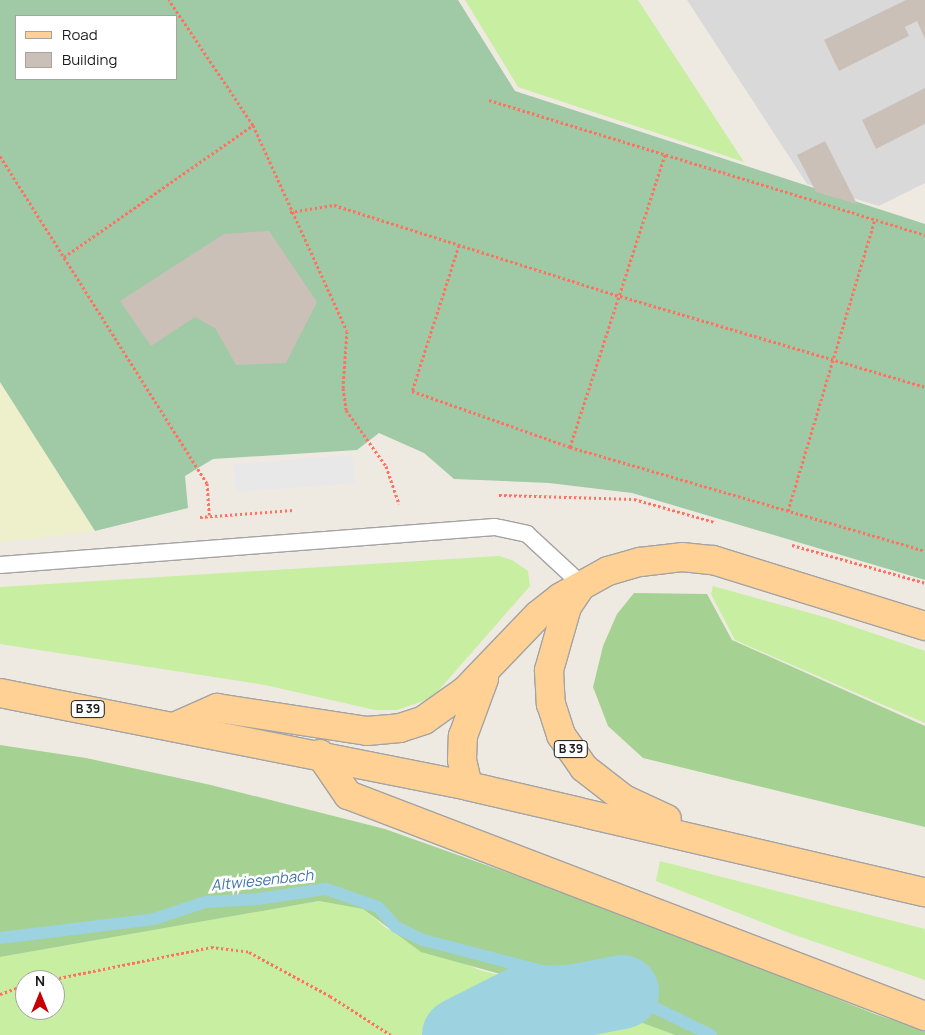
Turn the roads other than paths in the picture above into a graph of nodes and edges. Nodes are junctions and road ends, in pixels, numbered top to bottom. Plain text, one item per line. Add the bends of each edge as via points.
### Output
1 (0, 564) edge
2 (582, 585) junction
3 (925, 626) edge
4 (492, 663) junction
5 (0, 693) edge
6 (176, 726) junction
7 (320, 754) junction
8 (468, 786) junction
9 (716, 842) junction
10 (925, 892) edge
11 (925, 1016) edge

1 - 2 lane via 402,532 509,529 537,542
2 - 3 main road via 608,571 640,562 682,557 713,560
2 - 4 main road via 538,615
2 - 9 main road, B 39 via 567,607 550,670 551,704 561,735 584,768 624,798
4 - 6 main road via 445,708 400,728 367,731 217,708
4 - 8 main road via 469,713 463,736 462,760
5 - 6 main road, B 39
6 - 7 main road, B 39
7 - 8 main road, B 39
7 - 11 main road via 348,795
8 - 9 main road, B 39
9 - 10 main road, B 39

